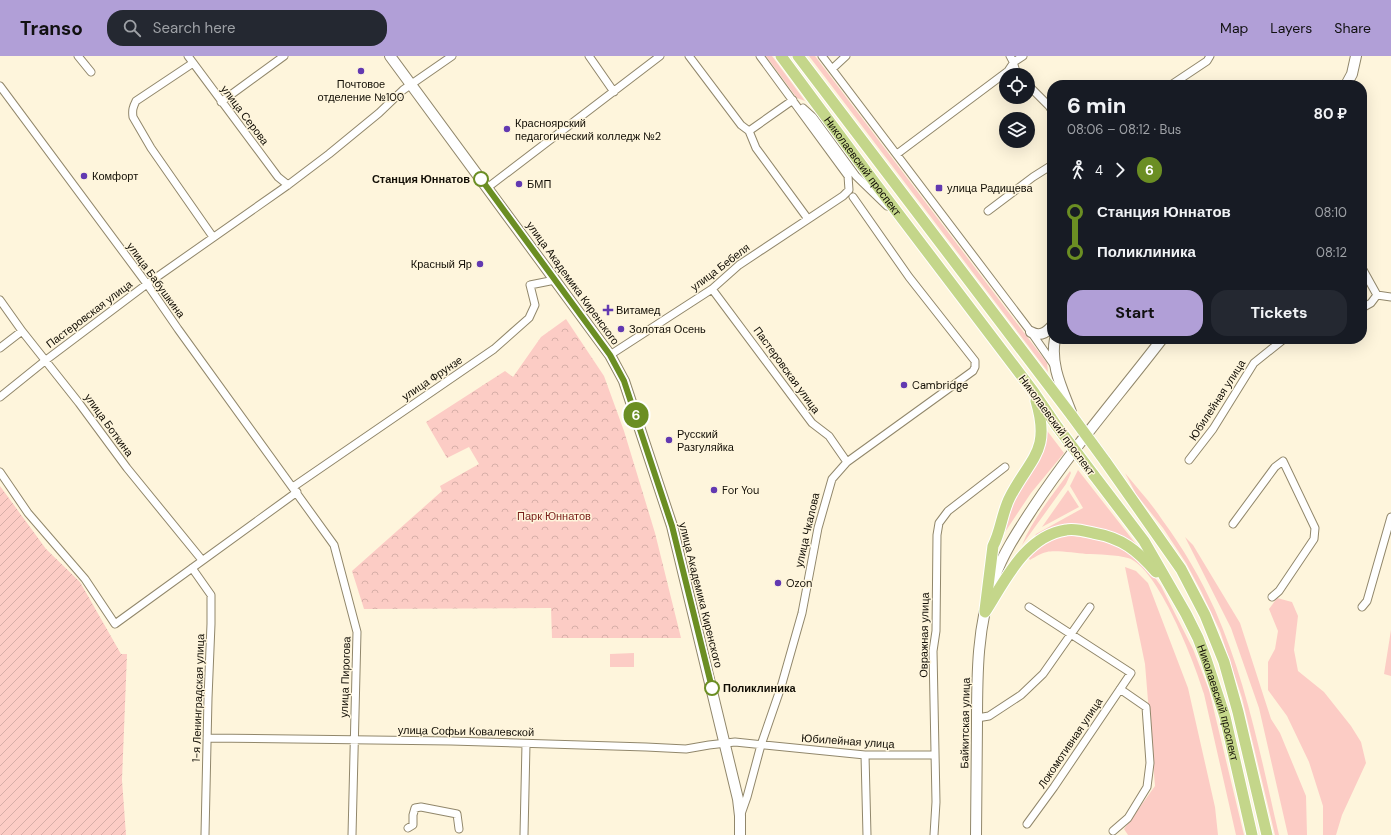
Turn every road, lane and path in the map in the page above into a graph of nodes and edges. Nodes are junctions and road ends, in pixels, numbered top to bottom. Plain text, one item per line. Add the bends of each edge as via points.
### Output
1 (78, 56) edge
2 (188, 56) edge
3 (284, 56) edge
4 (390, 56) edge
5 (452, 56) edge
6 (589, 56) edge
7 (660, 56) edge
8 (689, 56) edge
9 (760, 56) edge
10 (781, 56) edge
11 (798, 56) edge
12 (822, 56) edge
13 (846, 56) edge
14 (1010, 56) edge
15 (1022, 56) edge
16 (1210, 56) edge
17 (1356, 56) edge
18 (192, 62) junction
19 (1014, 62) junction
20 (1015, 68) edge
21 (832, 69) junction
22 (91, 72) dead end
23 (1352, 74) junction
24 (1178, 80) edge
25 (1347, 80) edge
26 (1349, 80) edge
27 (411, 85) junction
28 (0, 86) edge
29 (614, 92) junction
30 (1035, 92) edge
31 (793, 100) junction
32 (221, 102) junction
33 (1047, 104) edge
34 (749, 131) junction
35 (897, 154) junction
36 (1047, 168) edge
37 (288, 185) junction
38 (487, 188) junction
39 (853, 197) dead end
40 (988, 210) dead end
41 (808, 219) junction
42 (908, 225) junction
43 (213, 237) junction
44 (1367, 277) edge
45 (555, 280) junction
46 (147, 284) junction
47 (712, 289) junction
48 (1377, 294) junction
49 (1391, 298) edge
50 (0, 300) edge
51 (1367, 305) edge
52 (22, 331) junction
53 (1031, 332) junction
54 (1047, 332) edge
55 (1054, 344) edge
56 (1158, 344) edge
57 (1278, 344) edge
58 (0, 348) edge
59 (610, 355) junction
60 (46, 360) junction
61 (1055, 367) junction
62 (1033, 392) junction
63 (0, 397) edge
64 (1072, 416) junction
65 (1189, 460) dead end
66 (847, 462) junction
67 (1005, 466) dead end
68 (0, 472) edge
69 (295, 490) junction
70 (1391, 517) edge
71 (1233, 524) dead end
72 (202, 560) junction
73 (192, 568) junction
74 (1170, 588) junction
75 (1272, 597) dead end
76 (1029, 607) dead end
77 (1090, 607) dead end
78 (1362, 607) dead end
79 (985, 612) junction
80 (1070, 635) junction
81 (1120, 689) junction
82 (977, 718) junction
83 (207, 738) junction
84 (354, 740) junction
85 (724, 743) junction
86 (526, 744) junction
87 (761, 745) junction
88 (865, 755) junction
89 (934, 755) junction
90 (740, 816) junction
91 (1027, 824) dead end
92 (408, 828) dead end
93 (459, 829) dead end
94 (1113, 831) dead end
95 (205, 835) edge
96 (352, 835) edge
97 (524, 835) edge
98 (740, 835) edge
99 (867, 835) edge
100 (934, 835) edge
101 (976, 835) edge
102 (1252, 835) edge
103 (1268, 835) edge

1 - 22 street
2 - 18 street, улица Серова
3 - 32 street
4 - 27 main road, улица Академика Киренского
5 - 27 street, Пастеровская улица
6 - 29 street
7 - 29 street
8 - 34 street via 741,125
9 - 31 street
10 - 42 main road, Николаевский проспект
11 - 64 main road, Николаевский проспект
12 - 21 street
13 - 21 street
14 - 19 street
15 - 19 street
16 - 24 street via 1207,61
17 - 23 main road
18 - 32 street, улица Серова
18 - 43 street via 136,101 132,112 151,148
19 - 20 street
19 - 35 street via 1008,72
21 - 35 street
23 - 25 main road
23 - 26 main road
27 - 37 street, Пастеровская улица
27 - 38 main road, улица Академика Киренского
28 - 46 street, улица Бабушкина
29 - 38 street
30 - 33 street
31 - 34 street
31 - 41 street, улица Бебеля via 848,176 849,190
31 - 42 street via 813,117 856,176
32 - 37 street, улица Серова via 278,177
34 - 41 street via 756,148
35 - 53 street
36 - 40 street
37 - 43 street, Пастеровская улица
38 - 45 main road, улица Академика Киренского
39 - 66 street, улица Чкалова via 909,277 975,361 975,367 973,371
41 - 47 street, улица Бебеля via 739,266
42 - 62 main road, Николаевский проспект
43 - 46 street, Пастеровская улица
44 - 48 street
45 - 59 main road, улица Академика Киренского
45 - 69 street, улица Фрунзе via 530,285 535,305 529,318 494,349
46 - 60 street, Пастеровская улица
46 - 69 street, улица Бабушкина
47 - 59 street, улица Бебеля
47 - 66 street, Пастеровская улица via 812,423 829,436
48 - 49 street
48 - 51 street
50 - 52 street, улица Боткина
52 - 58 street
52 - 60 street, улица Боткина
53 - 54 main road via 1042,335
53 - 61 street
55 - 61 main road
56 - 79 main road, Байкитская улица via 1067,459 1020,528 994,580
57 - 65 street, Юбилейная улица via 1254,363 1213,429
59 - 85 main road, улица Академика Киренского via 624,381 672,526
60 - 63 street, Пастеровская улица
60 - 72 street, улица Боткина via 127,468
61 - 64 main road
62 - 74 main road, Николаевский проспект, bridge via 1144,541
62 - 79 main road via 1039,413 1041,441 1039,450 1010,498 993,546
64 - 103 main road, Николаевский проспект, bridge via 1181,569 1205,616 1224,662
66 - 87 street, улица Чкалова via 832,479 818,528 802,613
67 - 89 street, Овражная улица via 948,511 939,523 936,631 933,651
68 - 73 street, улица Фрунзе via 28,513 85,579 115,624
69 - 72 street, улица Фрунзе
69 - 84 street, улица Пирогова via 334,545 356,626
70 - 78 street via 1367,601
71 - 75 street via 1275,467 1283,461 1315,528 1314,540
72 - 73 street, улица Фрунзе
73 - 83 street, 1-я Ленинградская улица via 211,595
74 - 79 main road via 1133,548 1106,536 1067,529 1042,538 1026,552
74 - 102 main road, Николаевский проспект via 1198,638 1225,717
76 - 80 street
77 - 80 street
79 - 82 main road, Байкитская улица via 977,683
80 - 81 street, Локомотивная улица via 1131,673
80 - 82 street via 1043,674 1021,695 989,716
81 - 91 street, Локомотивная улица
81 - 94 street via 1146,707 1150,763 1147,786 1128,818
82 - 101 main road, Байкитская улица
83 - 84 street, улица Софьи Ковалевской
83 - 95 street, 1-я Ленинградская улица
84 - 86 street, улица Софьи Ковалевской
84 - 96 street, улица Пирогова
85 - 86 street, улица Софьи Ковалевской via 686,749
85 - 87 street
85 - 90 main road, улица Академика Киренского
86 - 97 street
87 - 88 street, Юбилейная улица
87 - 90 street, улица Чкалова
88 - 89 street, Юбилейная улица
88 - 99 street
89 - 100 street, Овражная улица
90 - 98 main road, улица Академика Киренского
92 - 93 street via 413,825 415,808 421,807 457,814

